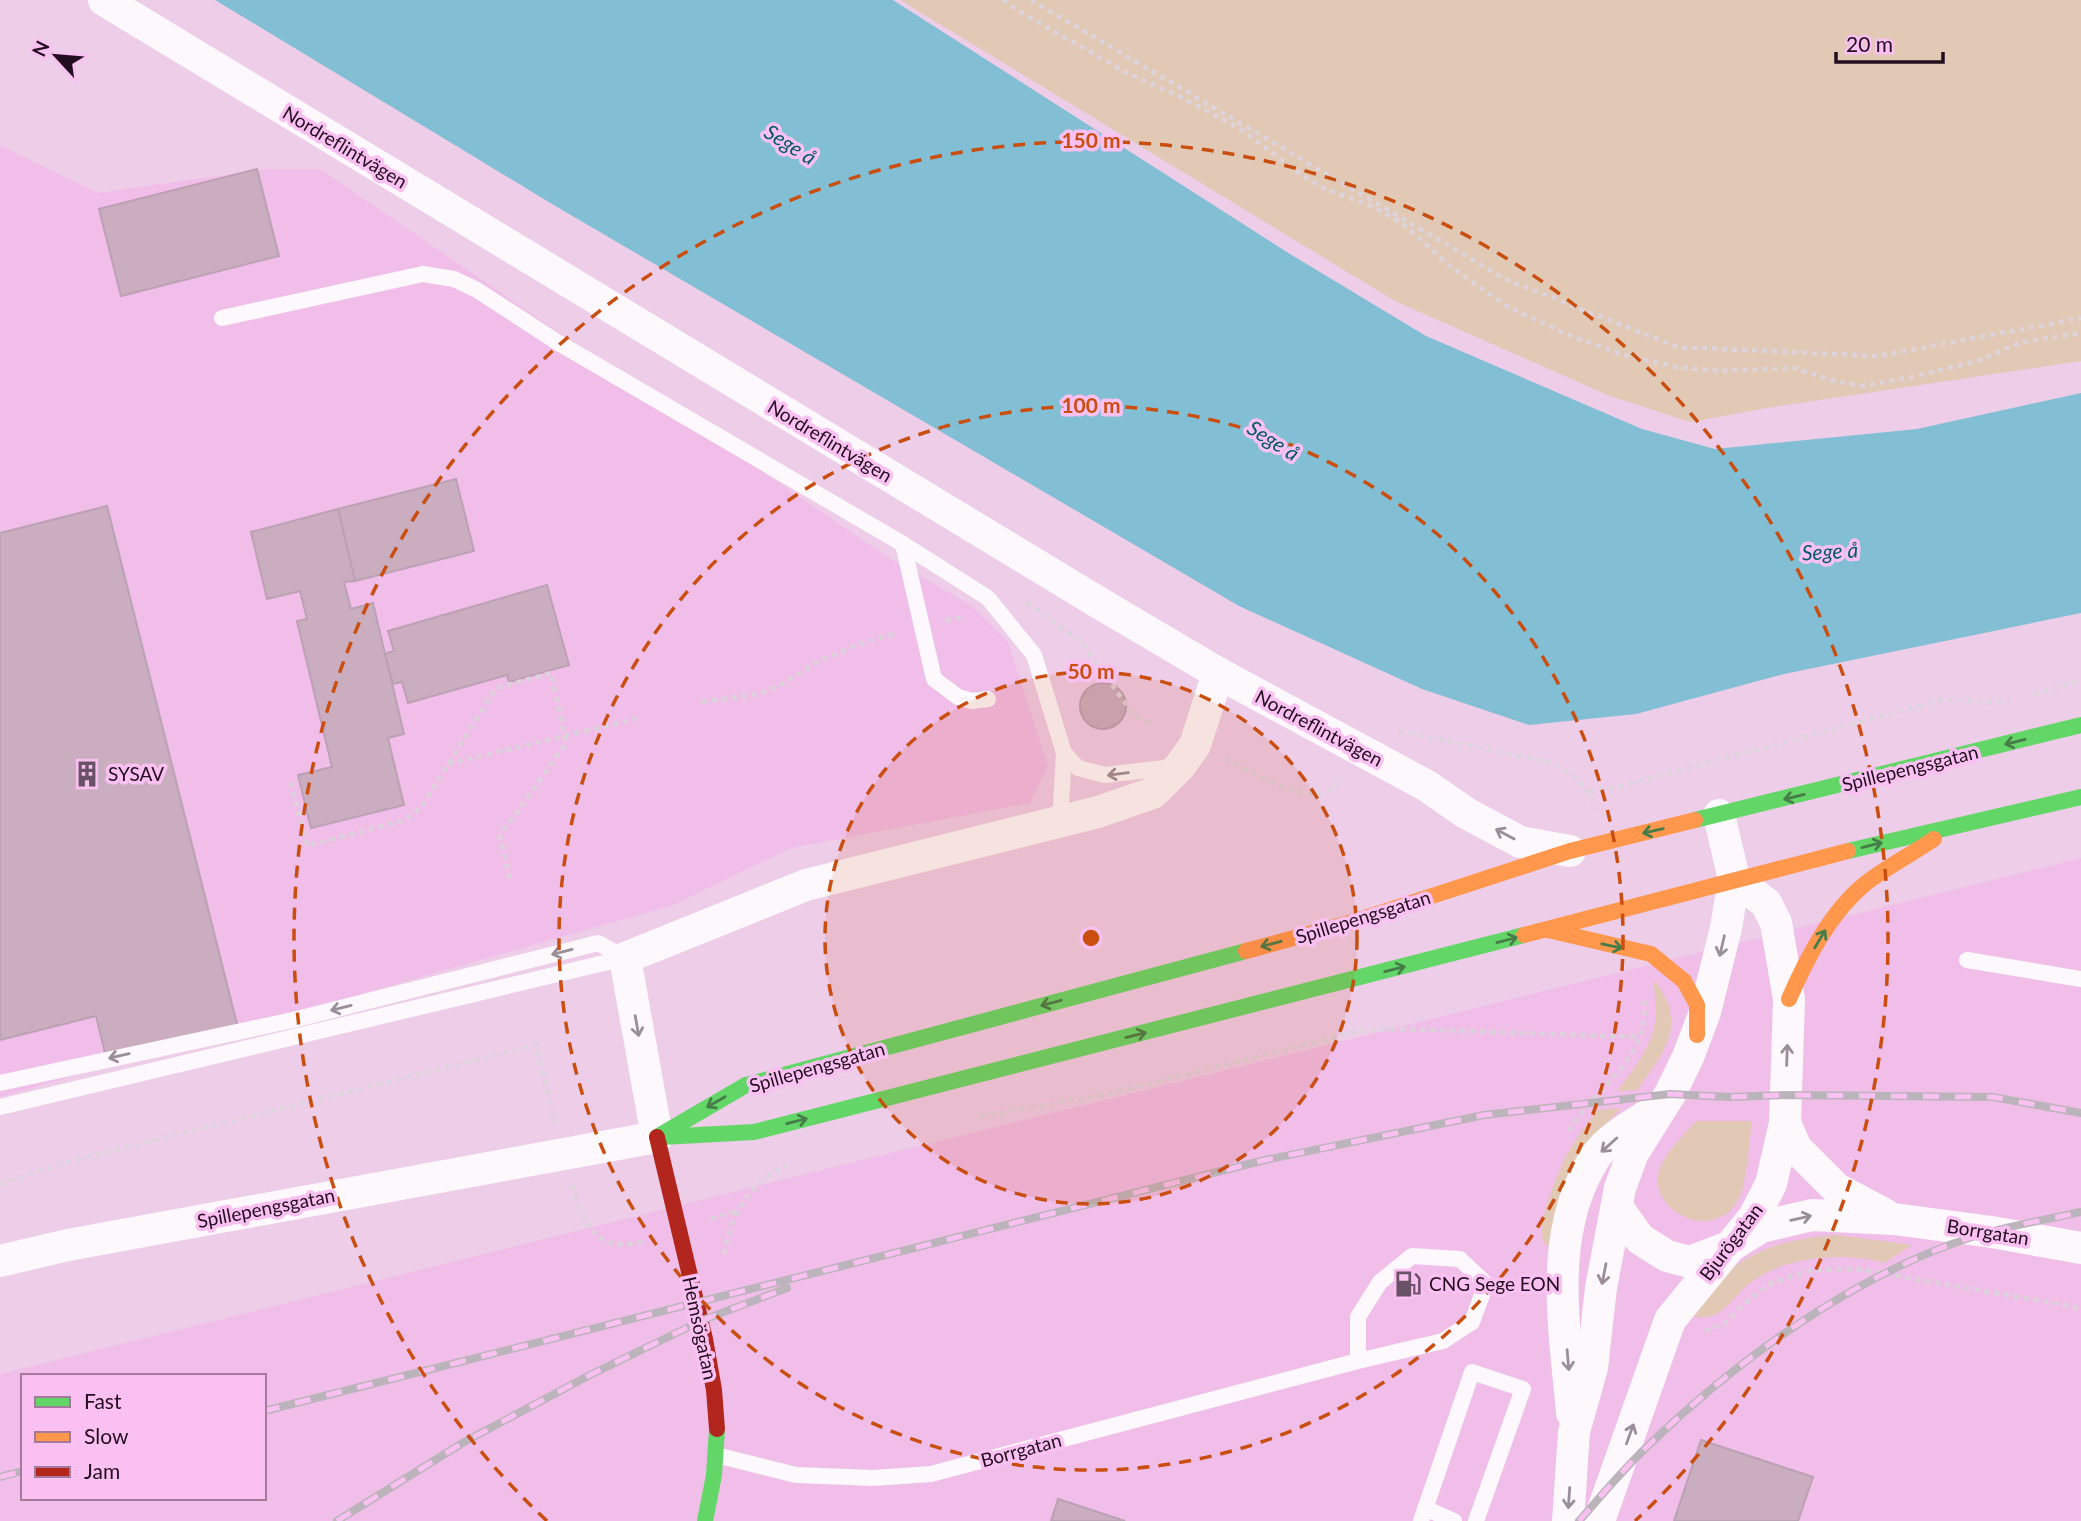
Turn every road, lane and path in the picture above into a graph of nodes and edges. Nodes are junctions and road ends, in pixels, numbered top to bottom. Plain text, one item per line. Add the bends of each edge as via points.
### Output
1 (104, 0) edge
2 (1003, 0) edge
3 (1031, 0) edge
4 (222, 318) dead end
5 (2081, 318) edge
6 (2081, 333) edge
7 (903, 544) junction
8 (1022, 598) dead end
9 (966, 612) dead end
10 (922, 626) junction
11 (1218, 673) junction
12 (2081, 680) edge
13 (2023, 698) dead end
14 (988, 699) dead end
15 (2012, 701) dead end
16 (702, 702) dead end
17 (639, 718) dead end
18 (1152, 725) dead end
19 (2081, 725) edge
20 (1394, 730) dead end
21 (564, 736) junction
22 (1344, 752) junction
23 (1064, 753) junction
24 (1214, 754) dead end
25 (448, 764) junction
26 (1180, 766) junction
27 (291, 782) dead end
28 (2081, 797) edge
29 (1719, 815) junction
30 (1060, 822) junction
31 (1958, 824) junction
32 (1570, 851) junction
33 (1734, 879) junction
34 (511, 884) dead end
35 (1546, 930) junction
36 (625, 958) junction
37 (1967, 960) dead end
38 (2081, 979) edge
39 (1789, 999) junction
40 (1697, 1035) junction
41 (1640, 1037) dead end
42 (536, 1045) dead end
43 (0, 1083) edge
44 (1663, 1104) junction
45 (0, 1107) edge
46 (975, 1117) dead end
47 (1785, 1123) junction
48 (657, 1137) junction
49 (798, 1159) dead end
50 (0, 1184) edge
51 (1617, 1207) junction
52 (1894, 1219) junction
53 (1729, 1247) junction
54 (2081, 1248) edge
55 (0, 1261) edge
56 (723, 1266) dead end
57 (2081, 1308) edge
58 (1703, 1332) dead end
59 (1359, 1361) junction
60 (1574, 1432) junction
61 (716, 1455) junction
62 (1423, 1515) edge
63 (705, 1521) edge
64 (1454, 1521) edge
65 (1476, 1521) edge
66 (1568, 1521) edge
67 (1599, 1521) edge

1 - 11 street, Nordreflintvägen
2 - 6 path via 1129,74 1242,130 1321,187 1401,222 1451,267 1510,308 1624,355 1687,368 1795,368 1862,386 1981,360 2021,342
3 - 5 path via 1507,280 1678,347 1878,356
4 - 7 lane via 423,274 454,279
7 - 10 lane
7 - 23 lane via 988,598 1034,655
8 - 18 path via 1082,643 1133,714
9 - 10 path
10 - 14 lane via 934,679 958,698
10 - 16 path via 862,643 757,694
11 - 22 street, Nordreflintvägen
11 - 26 street via 1195,745
12 - 13 path
15 - 20 path via 1991,705 1942,699 1614,788 1588,791 1570,772 1550,762
17 - 21 path
19 -> 29 street, Spillepengsgatan
21 - 25 path
21 - 25 path via 551,673 496,688
21 - 34 path via 566,743 500,836
22 - 24 path via 1335,787 1311,795
32 -> 22 street, Nordreflintvägen via 1520,842 1465,813 1427,786
26 -> 23 lane via 1105,775 1078,768
23 - 30 lane
25 - 27 path via 420,809 402,821 307,846
26 - 30 street via 1153,793
28 - 31 street, Spillepengsgatan
29 -> 32 street, Spillepengsgatan
29 - 33 street
30 - 36 street via 806,885
33 -> 31 street, Spillepengsgatan
39 -> 31 street via 1827,926 1865,884
32 -> 48 street, Spillepengsgatan via 1349,923 746,1085
33 - 35 street, Spillepengsgatan
33 - 39 street, Bjurögatan via 1766,903 1776,923
33 -> 40 street
35 -> 40 street via 1651,954 1684,981 1697,1005
48 -> 35 street, Spillepengsgatan via 754,1132
36 -> 43 lane via 598,943 293,1020
36 - 45 lane
36 -> 48 street
37 - 38 lane
47 -> 39 street, Bjurögatan
40 - 44 street
41 - 46 path via 1359,1031 1107,1094
42 - 50 path via 71,1161
44 - 51 street via 1633,1153
44 -> 60 street via 1597,1155 1565,1234 1562,1302
47 - 52 street, Borrgatan via 1796,1148 1837,1189
47 - 53 street, Bjurögatan via 1771,1184 1754,1217
48 - 55 street, Spillepengsgatan
48 - 61 street, Hemsögatan via 702,1320 716,1418
49 - 56 path via 756,1185 737,1211 726,1239
51 - 53 street, Borrgatan via 1640,1240 1667,1256 1690,1262
51 -> 60 street via 1592,1368
53 -> 52 street, Borrgatan via 1761,1227 1812,1215
52 - 54 street, Borrgatan
67 -> 53 street, Bjurögatan via 1670,1320
57 - 58 path via 1857,1269 1812,1270 1771,1283 1724,1324
59 - 59 lane, Borrgatan via 1358,1317 1380,1282 1412,1256 1460,1259 1486,1284 1472,1322 1443,1341
59 - 61 lane, Borrgatan via 931,1474 873,1478 796,1475
60 -> 66 street
61 - 63 street, Hemsögatan
62 - 64 lane
62 - 65 lane via 1472,1372 1523,1389

